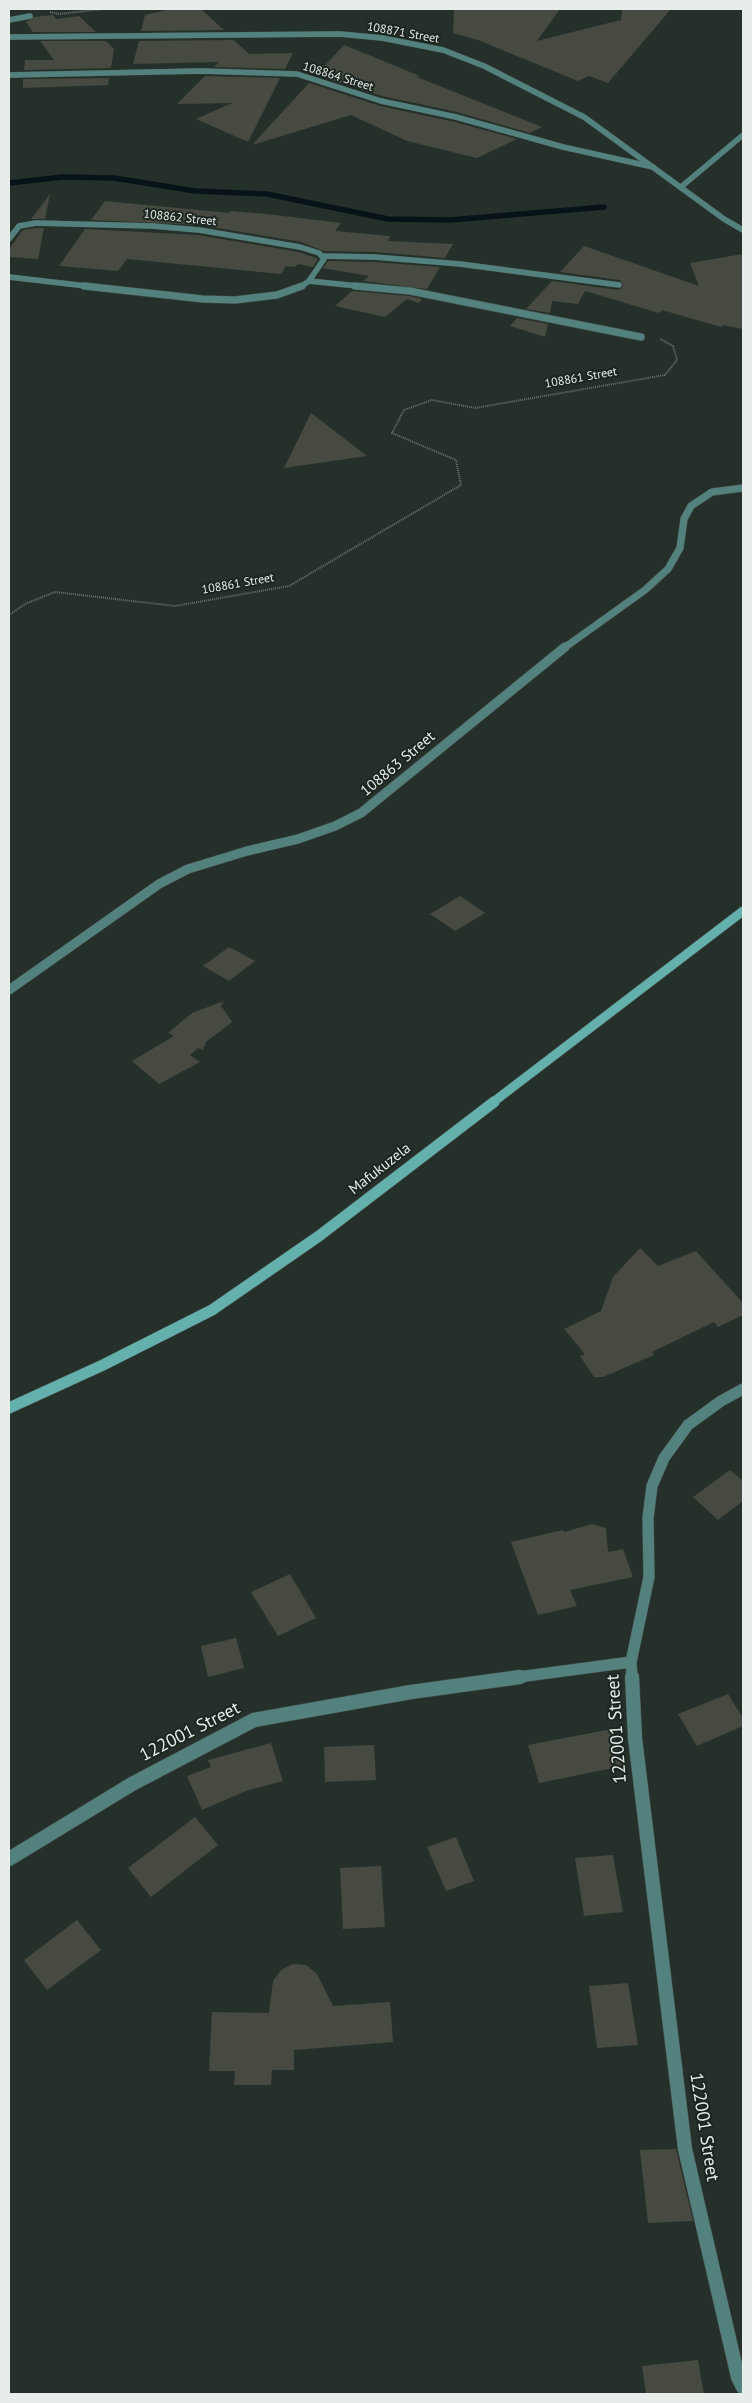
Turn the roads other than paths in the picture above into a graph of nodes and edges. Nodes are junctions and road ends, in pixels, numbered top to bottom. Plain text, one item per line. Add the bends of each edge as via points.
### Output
1 (30, 16) road end
2 (9, 20) edge
3 (9, 37) edge
4 (9, 75) edge
5 (743, 135) edge
6 (654, 167) junction
7 (681, 187) junction
8 (743, 230) edge
9 (9, 239) edge
10 (322, 256) junction
11 (9, 277) edge
12 (309, 281) junction
13 (619, 285) dead end
14 (642, 337) road end
15 (743, 488) edge
16 (743, 911) edge
17 (9, 990) edge
18 (743, 1388) edge
19 (9, 1408) edge
20 (631, 1662) junction
21 (9, 1859) edge
22 (743, 2387) edge

1 - 2 street
3 - 6 street, 108871 Street via 297,34 367,36 410,42 465,58 543,95 584,117
4 - 6 street, 108864 Street via 182,71 297,74 381,101
5 - 7 street
6 - 7 street, 108871 Street
7 - 8 street, 108871 Street
9 - 10 street, 108862 Street via 19,226 36,223 143,226 199,230 291,245
10 - 12 street via 324,262
10 - 13 street via 460,264
11 - 12 street via 235,300 277,296
12 - 14 street via 410,291
15 - 17 street, 108863 Street via 712,492 691,506 684,519 680,548 668,569 645,590 548,659 361,813 298,839 188,869 159,884
16 - 19 main road, Mafukuzela via 319,1236 212,1310 103,1366
18 - 20 street via 688,1425 664,1458 652,1486 648,1518 649,1577
20 - 21 street, 122001 Street via 411,1692 254,1720 132,1784
20 - 22 street, 122001 Street via 636,1748 685,2149

